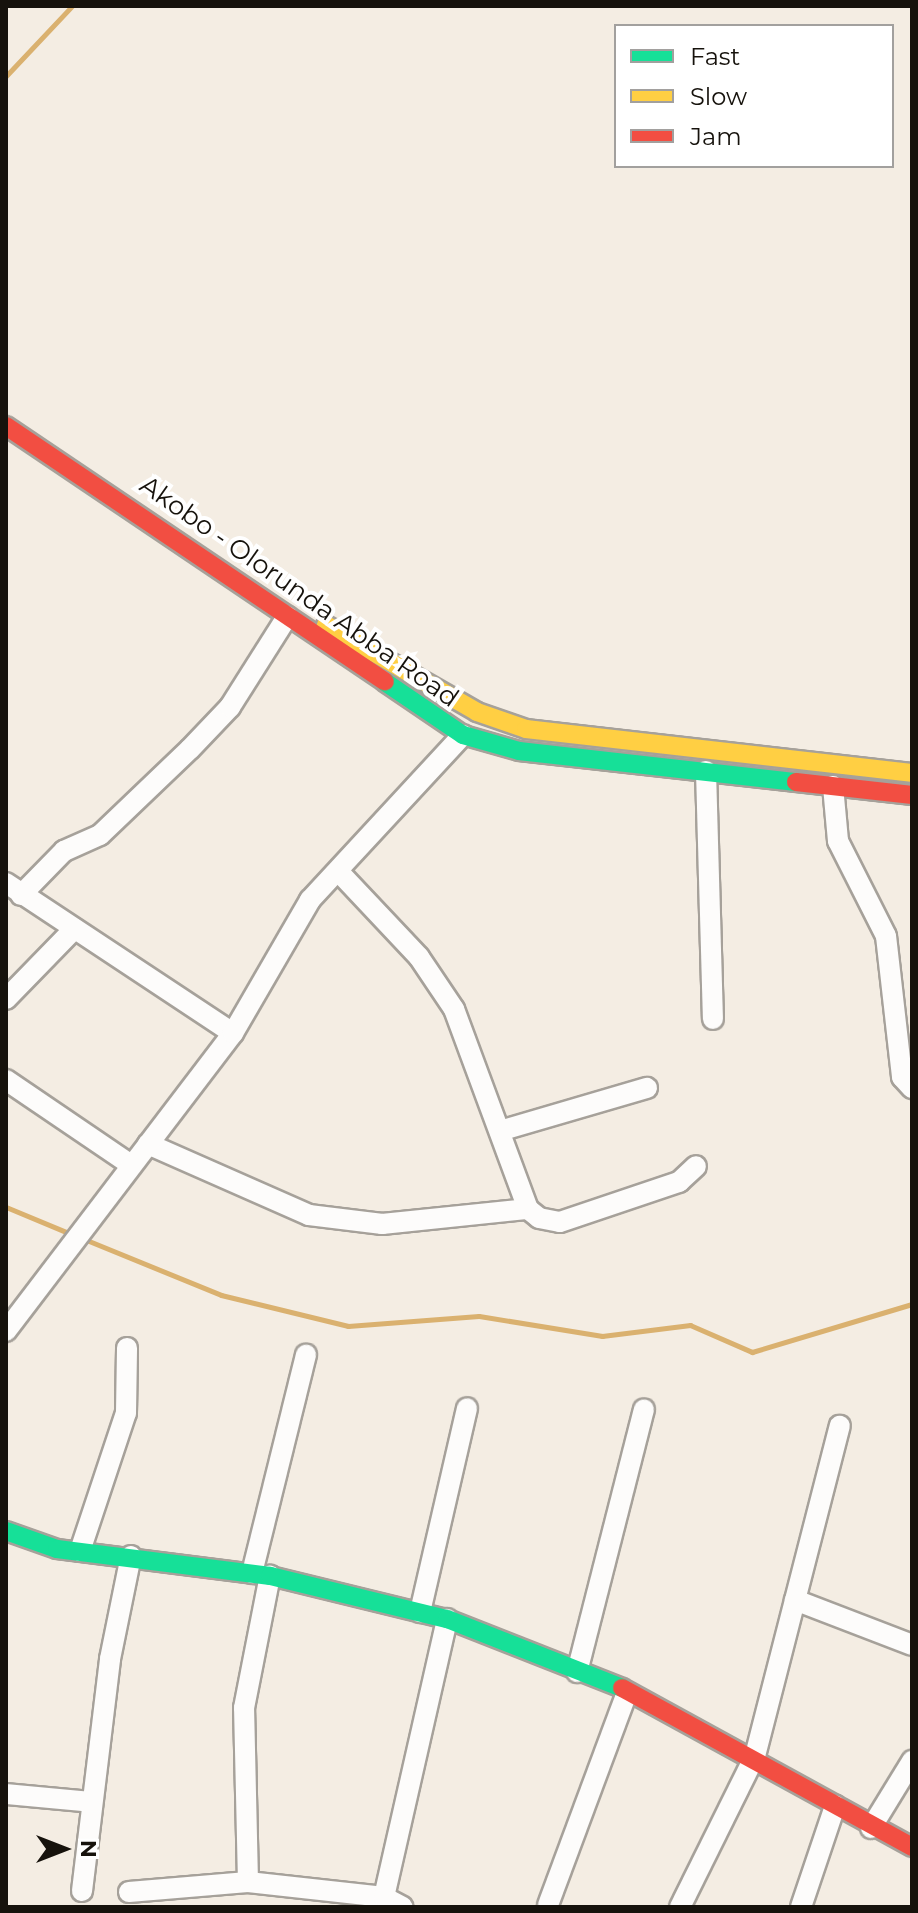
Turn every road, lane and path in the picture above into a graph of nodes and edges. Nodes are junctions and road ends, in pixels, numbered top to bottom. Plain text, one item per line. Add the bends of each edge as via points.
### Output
1 (6, 409) edge
2 (6, 426) edge
3 (287, 617) junction
4 (370, 651) junction
5 (359, 668) junction
6 (463, 735) junction
7 (706, 771) junction
8 (912, 773) edge
9 (833, 786) junction
10 (912, 795) edge
11 (338, 871) junction
12 (14, 889) edge
13 (74, 929) junction
14 (6, 999) edge
15 (713, 1019) dead end
16 (233, 1033) junction
17 (6, 1080) edge
18 (647, 1088) dead end
19 (912, 1088) edge
20 (503, 1130) junction
21 (148, 1144) junction
22 (128, 1163) junction
23 (696, 1166) dead end
24 (528, 1209) junction
25 (6, 1331) edge
26 (127, 1348) dead end
27 (306, 1355) dead end
28 (467, 1408) dead end
29 (644, 1409) dead end
30 (840, 1426) dead end
31 (6, 1531) edge
32 (80, 1551) junction
33 (131, 1556) junction
34 (261, 1574) junction
35 (795, 1600) junction
36 (420, 1612) junction
37 (447, 1619) junction
38 (912, 1645) edge
39 (577, 1672) junction
40 (627, 1693) junction
41 (755, 1756) junction
42 (912, 1761) edge
43 (6, 1794) edge
44 (92, 1802) junction
45 (835, 1806) junction
46 (871, 1828) junction
47 (912, 1847) edge
48 (248, 1882) junction
49 (82, 1891) dead end
50 (129, 1892) dead end
51 (384, 1897) junction
52 (318, 1898) edge
53 (548, 1905) edge
54 (403, 1907) edge
55 (680, 1907) edge
56 (801, 1907) edge

1 - 4 main road, Akobo - Olorunda Abba Road
2 - 3 main road, Akobo - Olorunda Abba Road
3 - 5 main road, Akobo - Olorunda Abba Road
3 - 12 street via 230,707 190,749 110,826 64,851
4 - 5 main road
4 - 8 main road, Akobo - Olorunda Abba Road via 477,712 526,729
5 - 6 main road, Akobo - Olorunda Abba Road
6 - 7 main road, Akobo - Olorunda Abba Road via 519,751
6 - 11 street
7 - 9 main road, Akobo - Olorunda Abba Road
7 - 15 street
9 - 10 main road, Akobo - Olorunda Abba Road
9 - 19 street via 838,841 886,936 902,1077
11 - 16 street via 310,900
11 - 20 street via 419,957 454,1009
12 - 13 street
13 - 14 street
13 - 16 street
16 - 21 street
17 - 22 street
18 - 20 street
20 - 24 street
21 - 22 street
21 - 24 street via 309,1215 382,1224
22 - 25 street
23 - 24 street via 679,1182 560,1222
26 - 32 street via 126,1413
27 - 34 street
28 - 36 street
29 - 39 street
30 - 35 street
31 - 32 main road
32 - 33 main road
33 - 34 main road
33 - 44 street
34 - 36 main road
34 - 48 street via 244,1708
35 - 38 street
35 - 41 street
36 - 37 main road
37 - 39 main road
37 - 51 street
39 - 40 main road
40 - 41 main road
40 - 53 street
41 - 45 main road
41 - 55 street
42 - 46 street
43 - 44 street
44 - 49 street
45 - 46 main road
45 - 56 street
46 - 47 main road
48 - 50 street
48 - 52 street
51 - 52 street
51 - 54 street

